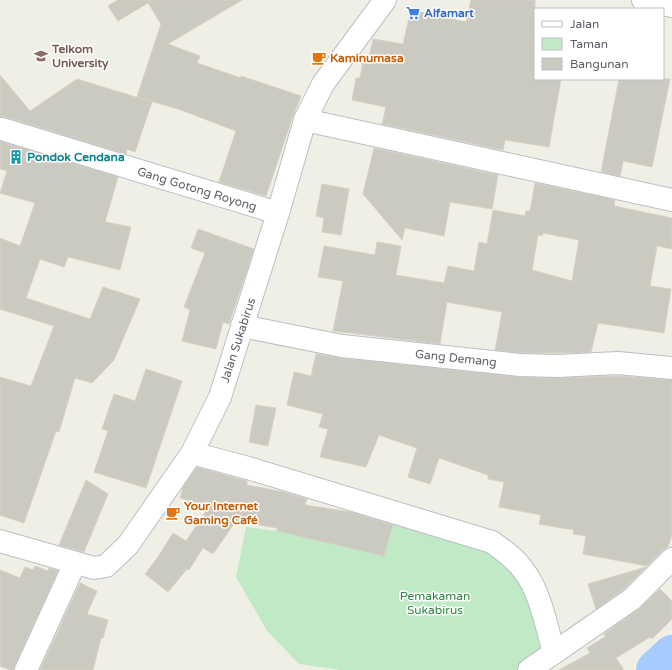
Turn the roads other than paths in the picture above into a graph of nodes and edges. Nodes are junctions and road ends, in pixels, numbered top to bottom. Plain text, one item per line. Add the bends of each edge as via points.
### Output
1 (385, 0) edge
2 (643, 0) edge
3 (672, 6) edge
4 (305, 120) junction
5 (2, 129) dead end
6 (672, 200) edge
7 (278, 213) junction
8 (242, 326) junction
9 (672, 368) edge
10 (192, 453) junction
11 (0, 541) edge
12 (672, 559) edge
13 (75, 563) junction
14 (554, 653) junction
15 (26, 670) edge
16 (529, 670) edge

1 - 4 street, Jalan Sukabirus via 323,84
2 - 3 street
4 - 6 street
4 - 7 street, Jalan Sukabirus
5 - 7 street, Gang Gotong Royong
7 - 8 street, Jalan Sukabirus
8 - 9 street, Gang Demang via 342,346 520,365 618,363
8 - 10 street, Jalan Sukabirus via 220,397
10 - 13 street, Jalan Sukabirus via 128,545 106,566 94,568
10 - 14 street via 492,542 509,554 525,571 535,591
11 - 13 street, Jalan Sukabirus
12 - 14 street via 632,599
13 - 15 street
14 - 16 street

